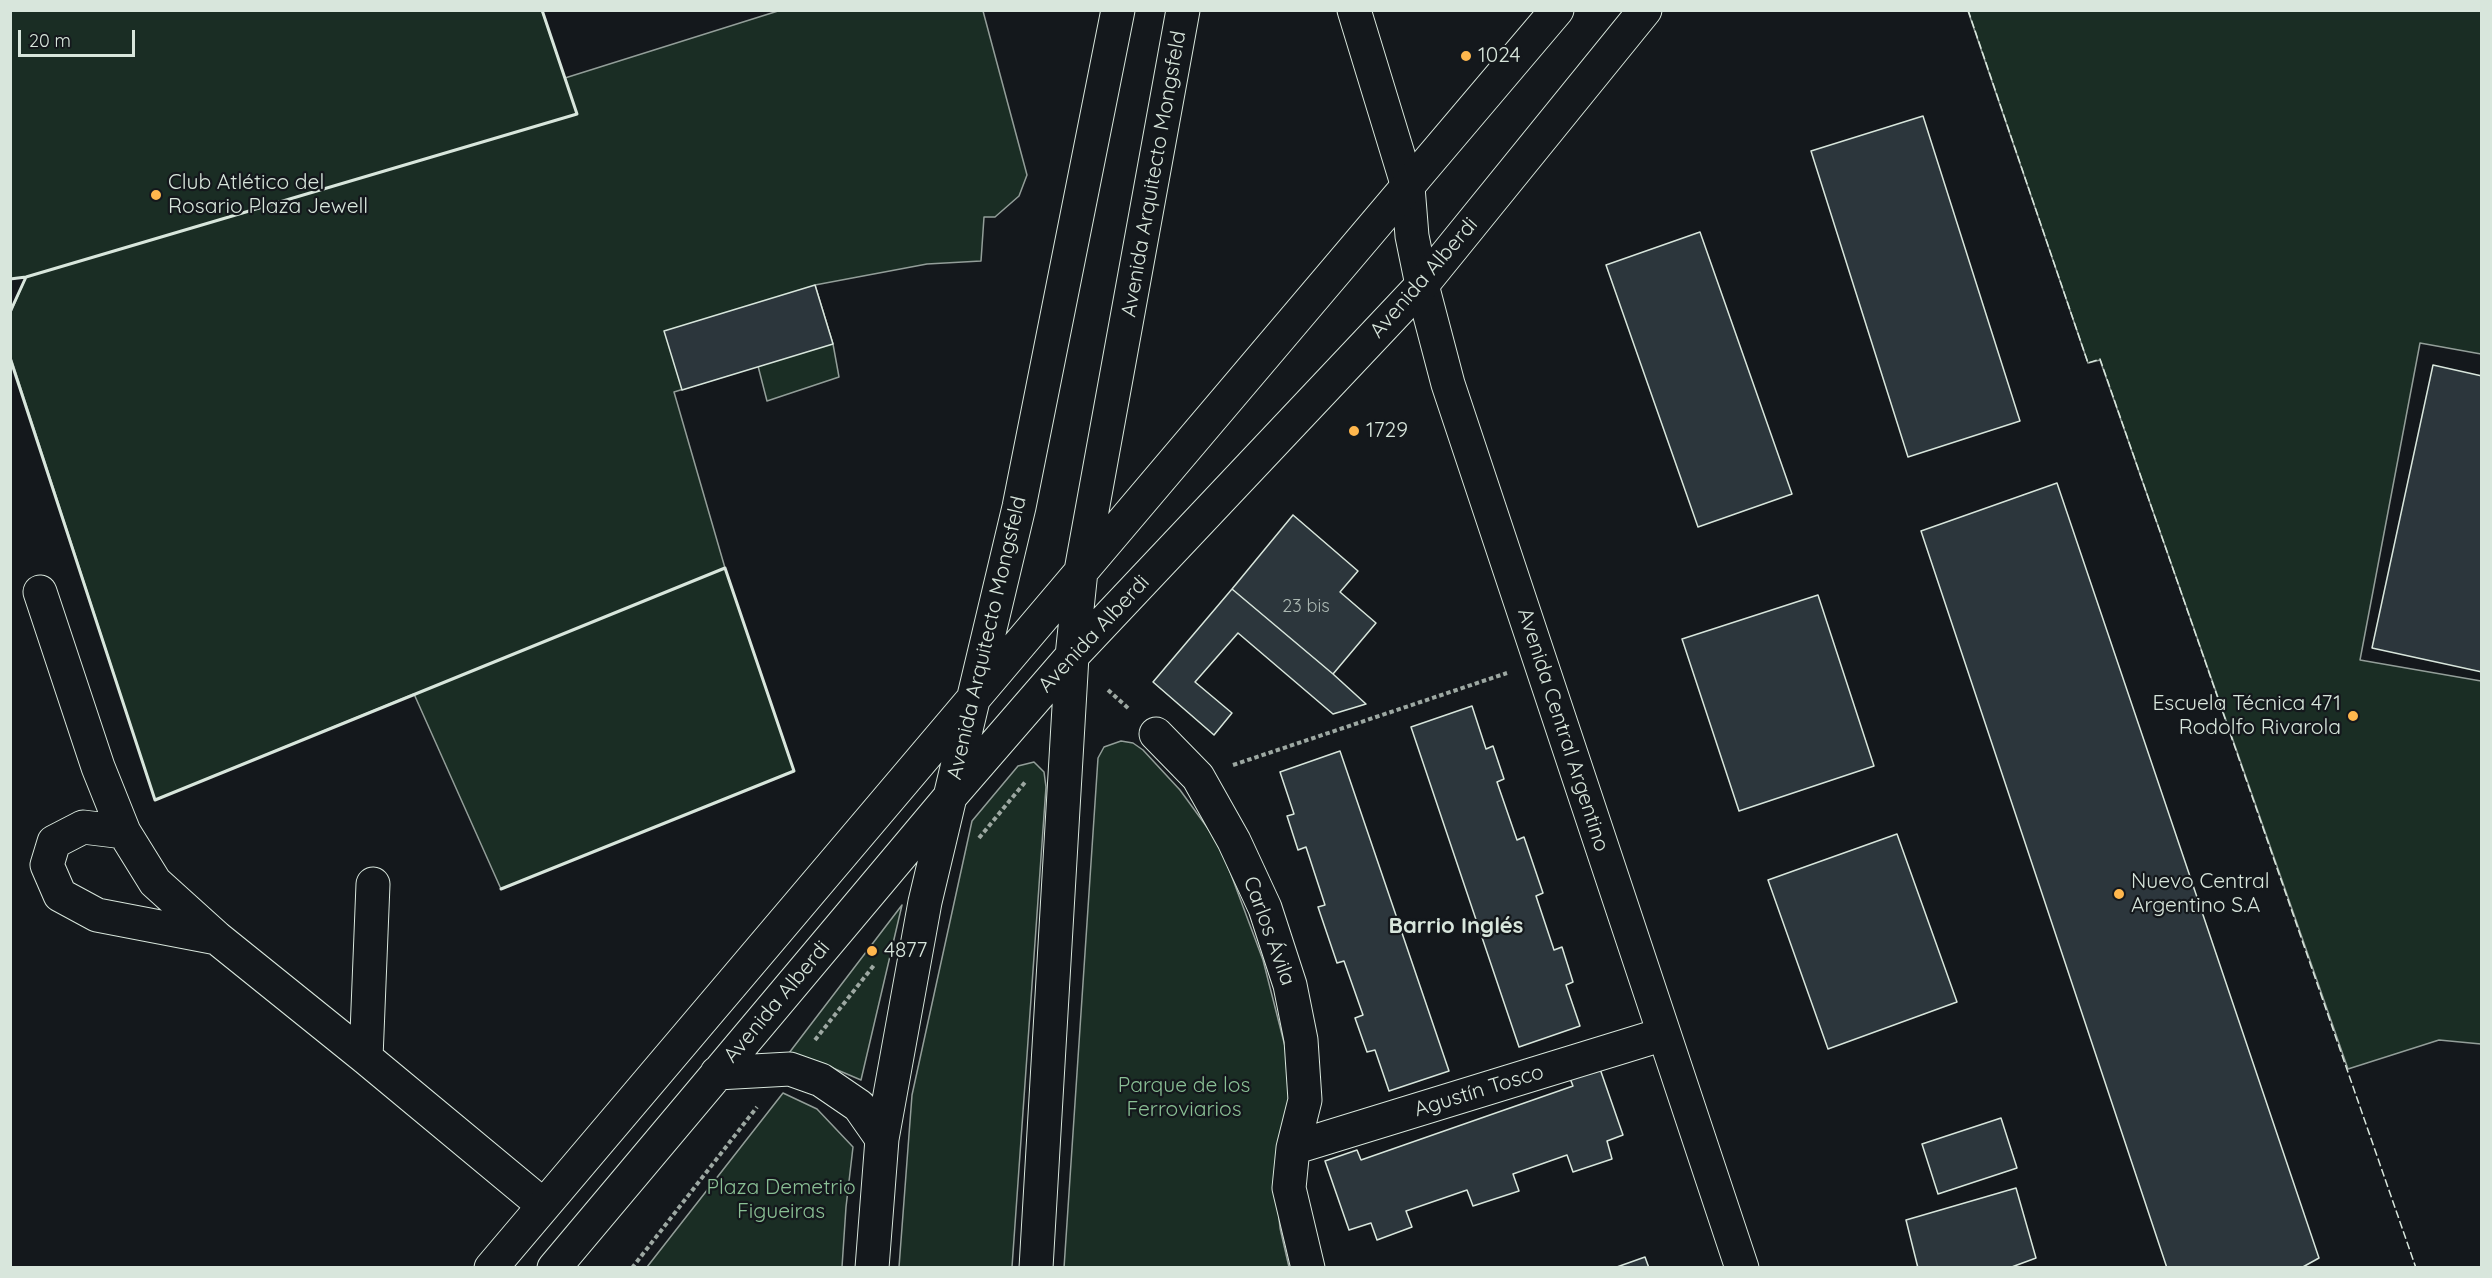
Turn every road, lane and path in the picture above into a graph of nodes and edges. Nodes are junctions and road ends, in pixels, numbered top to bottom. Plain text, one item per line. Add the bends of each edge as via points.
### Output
1 (1118, 10) edge
2 (1184, 10) edge
3 (1354, 10) edge
4 (1557, 10) edge
5 (1645, 10) edge
6 (1408, 187) junction
7 (1422, 285) junction
8 (1081, 571) junction
9 (40, 592) dead end
10 (1072, 656) junction
11 (1540, 662) junction
12 (972, 699) junction
13 (1156, 734) joint
14 (1034, 773) dead end
15 (1198, 777) junction
16 (950, 798) junction
17 (124, 832) junction
18 (977, 841) dead end
19 (373, 884) dead end
20 (217, 938) junction
21 (876, 962) dead end
22 (1664, 1034) junction
23 (812, 1044) dead end
24 (366, 1058) junction
25 (717, 1073) junction
26 (762, 1101) dead end
27 (882, 1139) junction
28 (1293, 1148) junction
29 (543, 1205) junction
30 (491, 1268) edge
31 (554, 1268) edge
32 (632, 1268) edge
33 (872, 1268) edge
34 (1036, 1268) edge
35 (1308, 1268) edge
36 (1742, 1268) edge

1 - 12 main road, Avenida Arquitecto Mongsfeld via 1019,507
2 - 8 main road, Avenida Arquitecto Mongsfeld
3 - 6 main road, Avenida Central Argentino
4 - 6 main road
5 - 7 main road, Avenida Alberdi
6 - 7 main road, Avenida Central Argentino
6 - 8 main road
7 - 10 main road, Avenida Alberdi
7 - 11 main road, Avenida Central Argentino via 1448,384
8 - 10 main road, Avenida Arquitecto Mongsfeld
8 - 12 main road
9 - 17 main road via 98,767
10 - 13 path
10 - 16 main road, Avenida Alberdi
10 - 34 main road, Avenida Arquitecto Mongsfeld
11 - 15 path
11 - 22 main road, Avenida Central Argentino
12 - 16 main road, Avenida Arquitecto Mongsfeld
12 - 29 main road
13 - 15 main road, Carlos Ávila
14 - 18 path
15 - 28 main road, Carlos Ávila via 1265,908 1290,985 1301,1040 1305,1100
16 - 25 main road, Avenida Alberdi
16 - 27 main road, Avenida Arquitecto Mongsfeld via 925,902
17 - 20 main road via 155,882
17 - 20 main road via 83,827 54,842 47,865 60,895 98,915
19 - 24 main road
20 - 24 main road
21 - 23 path
22 - 28 main road, Agustín Tosco
22 - 36 main road, Avenida Central Argentino
24 - 29 main road
25 - 27 main road via 790,1069 820,1080 859,1106
25 - 31 main road, Avenida Alberdi
26 - 32 path
27 - 33 main road, Avenida Arquitecto Mongsfeld
28 - 35 main road, Carlos Ávila via 1289,1188
29 - 30 main road

